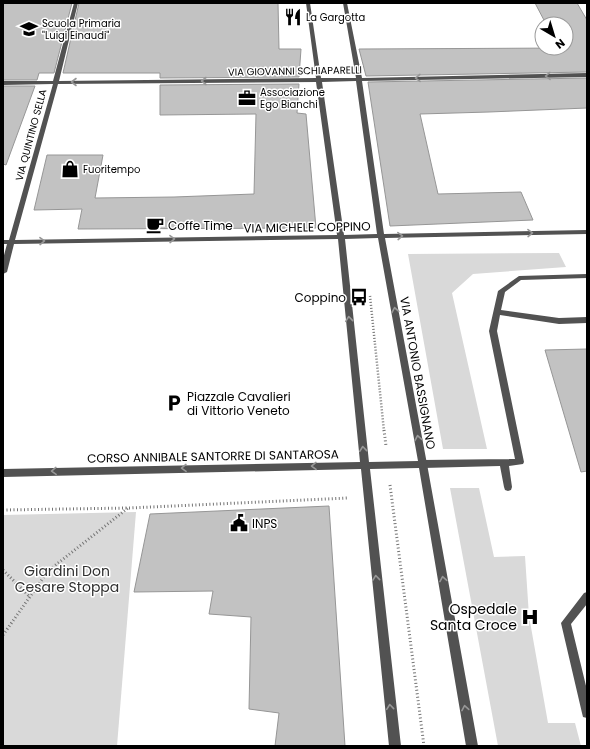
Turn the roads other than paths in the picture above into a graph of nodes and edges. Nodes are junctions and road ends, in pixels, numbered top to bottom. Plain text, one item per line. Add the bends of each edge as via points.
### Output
1 (76, 3) edge
2 (308, 3) edge
3 (345, 3) edge
4 (587, 75) edge
5 (318, 80) junction
6 (359, 80) junction
7 (56, 82) junction
8 (3, 83) edge
9 (587, 232) edge
10 (381, 236) junction
11 (340, 237) junction
12 (3, 242) edge
13 (12, 242) junction
14 (3, 272) edge
15 (587, 276) edge
16 (497, 312) junction
17 (587, 320) edge
18 (504, 463) junction
19 (423, 464) junction
20 (365, 465) junction
21 (3, 473) edge
22 (508, 487) dead end
23 (587, 596) edge
24 (587, 712) edge
25 (394, 746) edge
26 (472, 746) edge

1 - 7 street, VIA QUINTINO SELLA
2 - 5 street
3 - 6 street, VIA ANTONIO BASSIGNANO
4 -> 6 street, VIA GIOVANNI SCHIAPARELLI
5 - 6 street, VIA GIOVANNI SCHIAPARELLI
5 -> 7 street, VIA GIOVANNI SCHIAPARELLI
5 - 11 street
6 - 10 street, VIA ANTONIO BASSIGNANO
7 - 8 street, VIA GIOVANNI SCHIAPARELLI
7 - 13 street, VIA QUINTINO SELLA
10 -> 9 street, VIA MICHELE COPPINO
10 - 11 street, VIA MICHELE COPPINO
19 -> 10 street, VIA ANTONIO BASSIGNANO
13 -> 11 street, VIA MICHELE COPPINO
20 -> 11 street
12 - 13 street, VIA MICHELE COPPINO
13 - 14 street, VIA QUINTINO SELLA
15 - 16 street via 519,278 502,291
16 - 17 street via 559,321
16 - 18 street, CORSO ANNIBALE SANTORRE DI SANTAROSA via 493,331 520,462
18 - 19 street, CORSO ANNIBALE SANTORRE DI SANTAROSA
18 - 22 street
19 - 20 street, CORSO ANNIBALE SANTORRE DI SANTAROSA
26 -> 19 street, VIA ANTONIO BASSIGNANO
20 -> 21 street, CORSO ANNIBALE SANTORRE DI SANTAROSA
25 -> 20 street
23 - 24 street via 566,623

